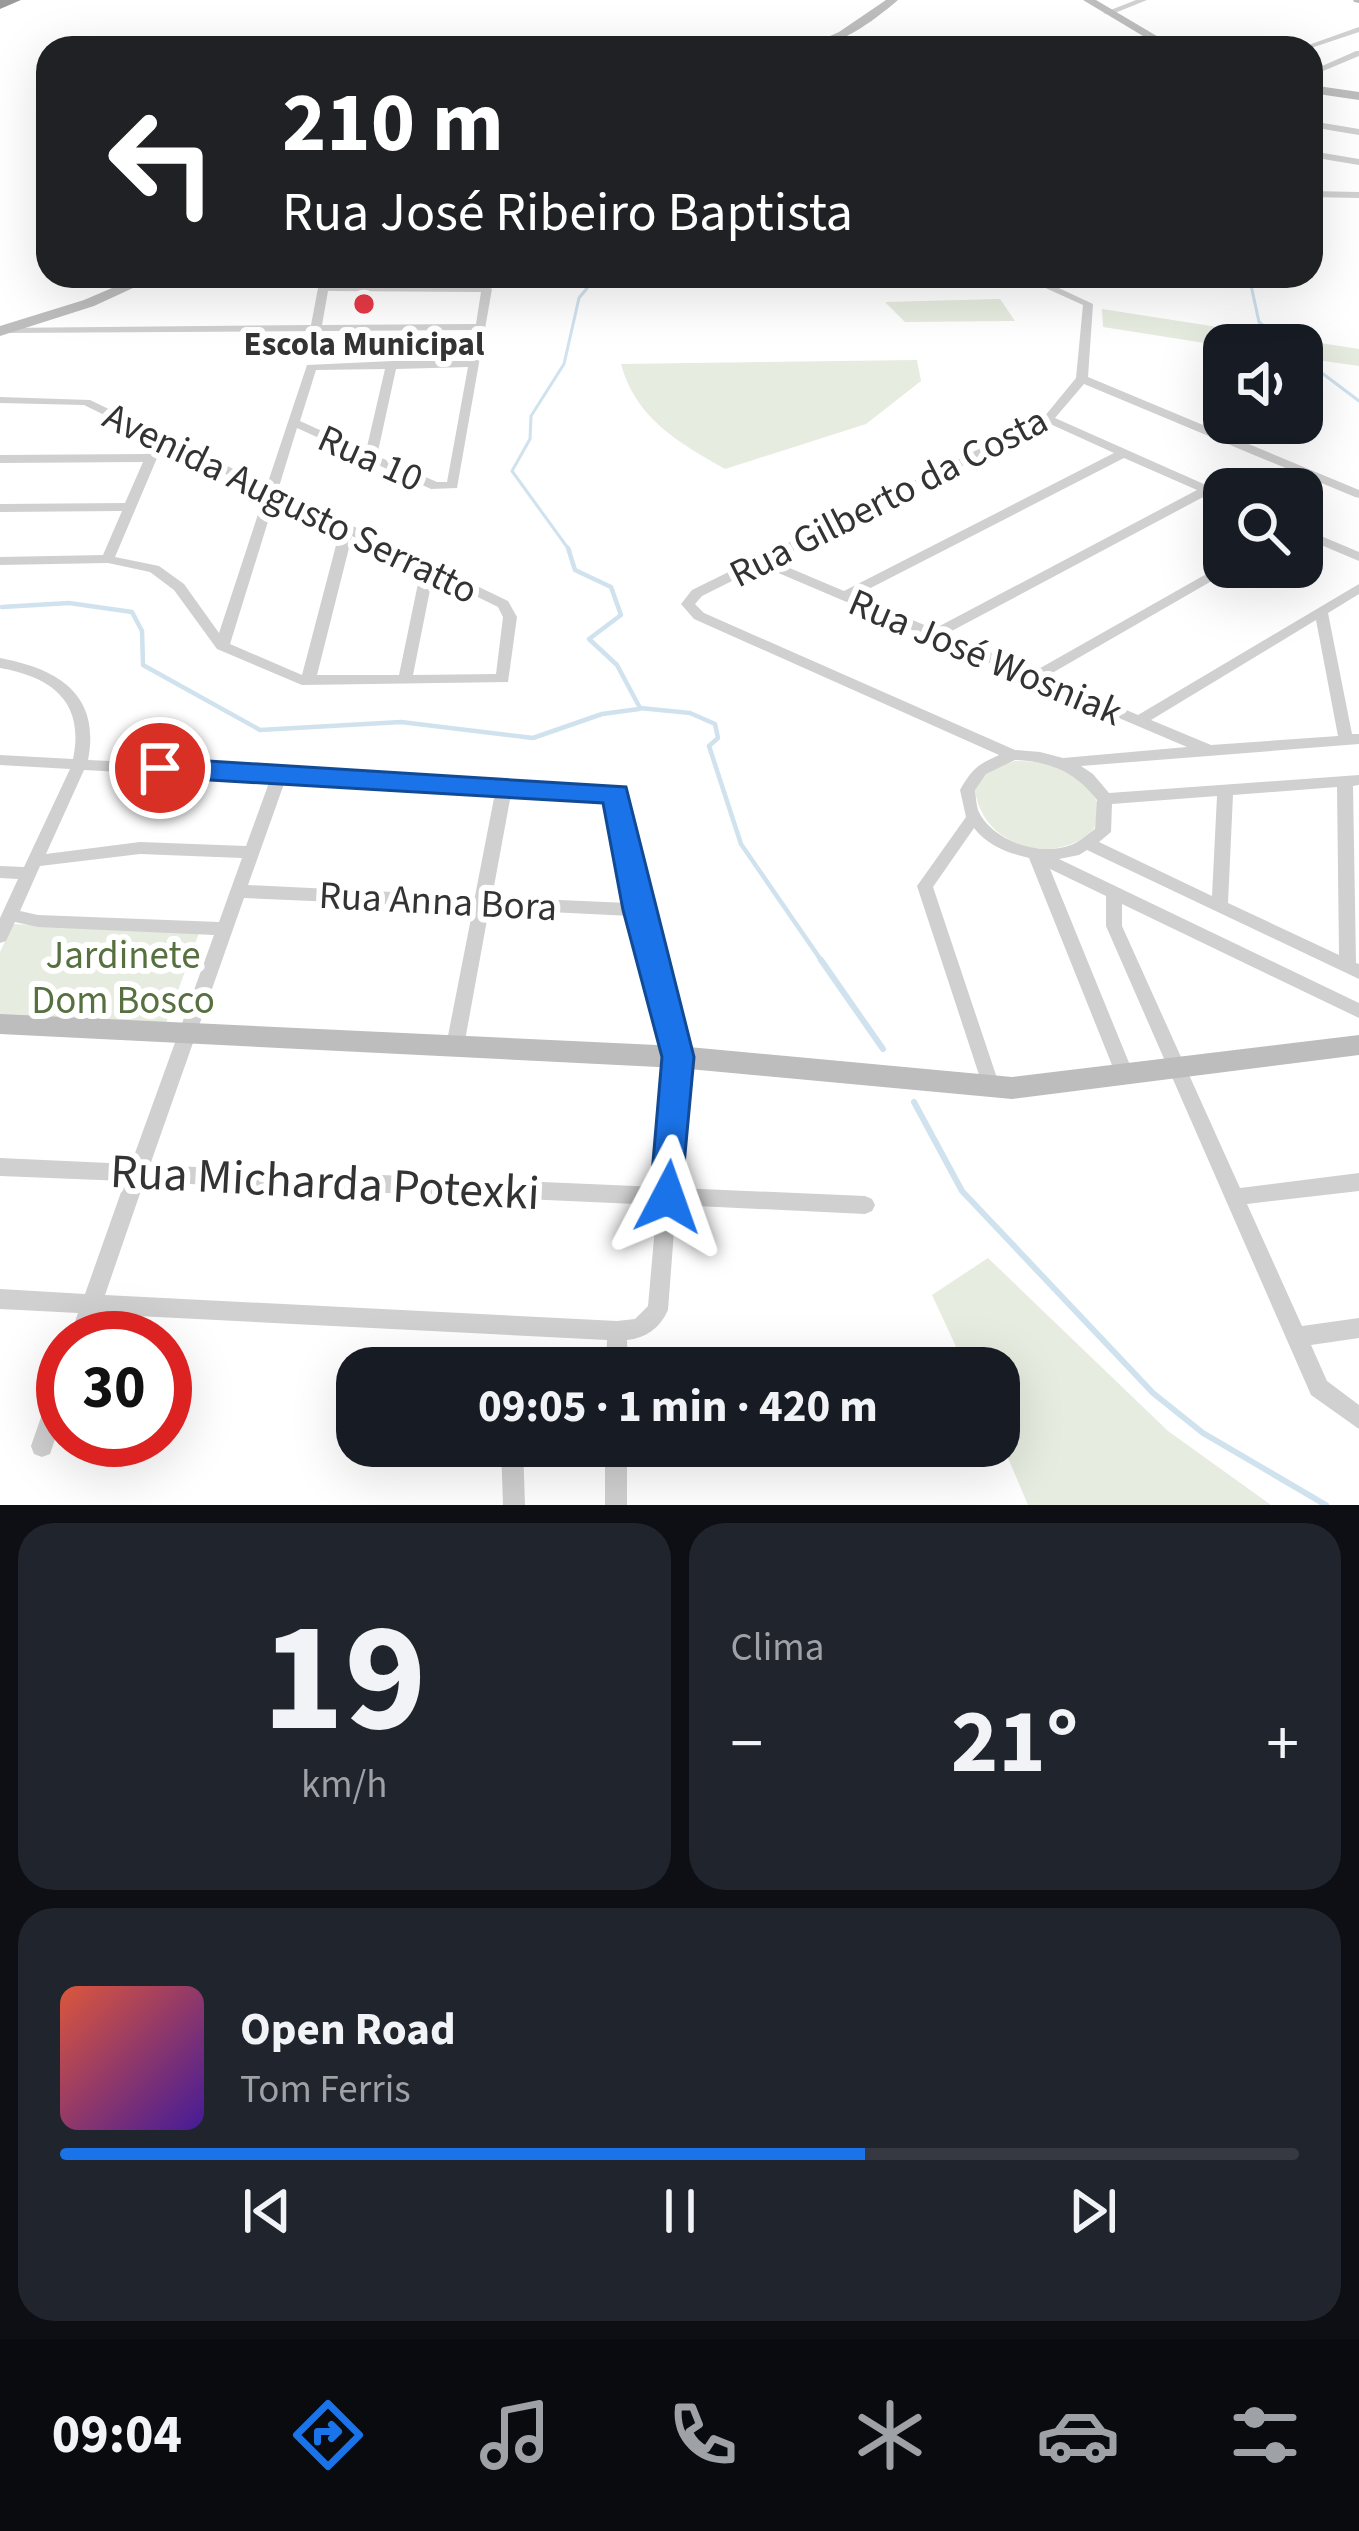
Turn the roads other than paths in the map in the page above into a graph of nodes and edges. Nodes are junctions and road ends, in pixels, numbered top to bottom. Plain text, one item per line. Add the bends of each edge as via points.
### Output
1 (14, 0) edge
2 (893, 0) edge
3 (1088, 0) edge
4 (1143, 0) edge
5 (1, 2) edge
6 (1107, 13) junction
7 (1359, 29) edge
8 (838, 36) edge
9 (1149, 36) edge
10 (1323, 41) edge
11 (1359, 53) edge
12 (1337, 63) junction
13 (1323, 69) edge
14 (1359, 70) edge
15 (1323, 90) edge
16 (1359, 96) edge
17 (1323, 126) edge
18 (1359, 132) edge
19 (1323, 156) edge
20 (1359, 163) edge
21 (1323, 194) edge
22 (1359, 195) edge
23 (127, 288) edge
24 (1051, 288) edge
25 (57, 321) junction
26 (481, 327) junction
27 (316, 328) junction
28 (2, 330) edge
29 (392, 364) junction
30 (475, 364) junction
31 (1082, 379) junction
32 (0, 400) edge
33 (1048, 419) junction
34 (293, 422) junction
35 (159, 438) junction
36 (1124, 453) junction
37 (371, 457) junction
38 (151, 458) junction
39 (0, 459) edge
40 (1203, 488) edge
41 (272, 492) junction
42 (1203, 492) edge
43 (1359, 494) edge
44 (130, 507) junction
45 (0, 508) edge
46 (347, 529) junction
47 (1323, 541) edge
48 (1359, 557) edge
49 (108, 560) junction
50 (0, 561) edge
51 (762, 561) junction
52 (428, 568) junction
53 (1203, 582) edge
54 (1359, 588) edge
55 (844, 596) junction
56 (1321, 611) junction
57 (935, 634) junction
58 (222, 646) junction
59 (0, 663) edge
60 (1035, 677) junction
61 (406, 680) junction
62 (308, 681) junction
63 (1139, 721) junction
64 (1352, 740) edge
65 (1210, 751) junction
66 (1013, 755) junction
67 (0, 760) edge
68 (1063, 762) junction
69 (80, 764) junction
70 (280, 774) junction
71 (1352, 780) edge
72 (504, 788) junction
73 (1225, 790) junction
74 (1105, 799) junction
75 (972, 820) junction
76 (1090, 845) junction
77 (251, 852) junction
78 (1036, 855) junction
79 (32, 867) junction
80 (0, 872) edge
81 (237, 891) junction
82 (1114, 892) junction
83 (481, 902) junction
84 (1220, 906) junction
85 (638, 910) junction
86 (10, 915) junction
87 (224, 929) junction
88 (0, 936) edge
89 (1353, 970) edge
90 (1359, 1011) edge
91 (0, 1024) edge
92 (188, 1033) junction
93 (1358, 1044) edge
94 (455, 1046) junction
95 (678, 1057) junction
96 (1177, 1069) junction
97 (1125, 1075) junction
98 (991, 1087) junction
99 (5, 1161) edge
100 (139, 1172) junction
101 (1359, 1182) edge
102 (668, 1197) junction
103 (1234, 1197) junction
104 (865, 1205) dead end
105 (0, 1299) edge
106 (91, 1305) junction
107 (89, 1311) edge
108 (1359, 1328) edge
109 (617, 1331) junction
110 (1296, 1337) junction
111 (617, 1347) edge
112 (1359, 1418) edge
113 (513, 1467) edge
114 (616, 1467) edge
115 (514, 1505) edge
116 (616, 1505) edge

1 - 5 highway
2 - 8 main road
3 - 6 main road
4 - 6 street
6 - 9 main road
7 - 10 street
11 - 12 street
12 - 13 street
12 - 14 street
15 - 16 main road
17 - 18 street
19 - 20 street
21 - 22 street
23 - 25 main road
24 - 31 street via 1088,304
25 - 27 street
25 - 28 main road
26 - 27 street
26 - 27 street via 487,289 323,288
26 - 30 street
29 - 30 street
29 - 34 street via 314,365
29 - 37 street
30 - 37 street, Rua 10 via 456,481 435,486
31 - 33 street, Rua Gilberto da Costa
31 - 43 street
32 - 35 street, Avenida Augusto Serratto via 86,402
33 - 36 street
33 - 51 street, Rua Gilberto da Costa
34 - 37 street, Rua 10
34 - 41 street
35 - 38 street
35 - 41 street, Avenida Augusto Serratto
36 - 40 street
36 - 55 street
38 - 39 street
38 - 44 street
41 - 46 street, Avenida Augusto Serratto
41 - 58 street
42 - 57 street
44 - 45 street
44 - 49 street
46 - 52 street, Avenida Augusto Serratto
46 - 62 street
47 - 48 street
49 - 50 street
49 - 58 street via 171,580
51 - 55 street, Rua José Wosniak
51 - 66 street, Rua Gilberto da Costa via 688,604 699,616
52 - 61 street
52 - 61 street, Avenida Augusto Serratto via 508,608 503,679
53 - 60 street
54 - 56 street
55 - 57 street, Rua José Wosniak
56 - 63 street
56 - 64 street
57 - 60 street, Rua José Wosniak
58 - 62 street
59 - 69 street via 46,676 78,704 87,723
60 - 63 street, Rua José Wosniak
61 - 62 street
63 - 65 street, Rua José Wosniak
64 - 65 street
65 - 68 street
66 - 68 street
66 - 75 street via 970,778
67 - 69 street
68 - 74 street
69 - 70 street
69 - 79 street
70 - 72 street
70 - 77 street
71 - 73 street
71 - 89 street
72 - 83 street
72 - 85 street via 616,794
73 - 74 street
73 - 84 street
74 - 76 street via 1103,832
75 - 78 street via 998,843
75 - 98 street via 925,886
76 - 78 street
76 - 84 street
77 - 79 street via 140,848
77 - 81 street
78 - 82 street
78 - 97 street
79 - 80 street
79 - 86 street
81 - 83 street, Rua Anna Bora
81 - 87 street
82 - 90 street
82 - 96 street via 1114,926
83 - 85 street, Rua Anna Bora
83 - 94 street
84 - 89 street
85 - 95 street
86 - 87 street
86 - 88 street
87 - 92 street
91 - 92 main road
92 - 94 main road
92 - 100 street
93 - 96 main road
94 - 95 main road
95 - 98 main road
95 - 102 street
96 - 97 main road
96 - 103 street
97 - 98 main road
99 - 100 street, Rua Micharda Potexki
100 - 102 street, Rua Micharda Potexki
100 - 106 street
101 - 103 street
102 - 104 street, Rua Micharda Potexki
102 - 109 street via 658,1310 640,1329
103 - 110 street
105 - 106 street
106 - 107 street
106 - 109 street
108 - 110 street
109 - 111 street
110 - 112 street via 1322,1393
113 - 115 street
114 - 116 street

